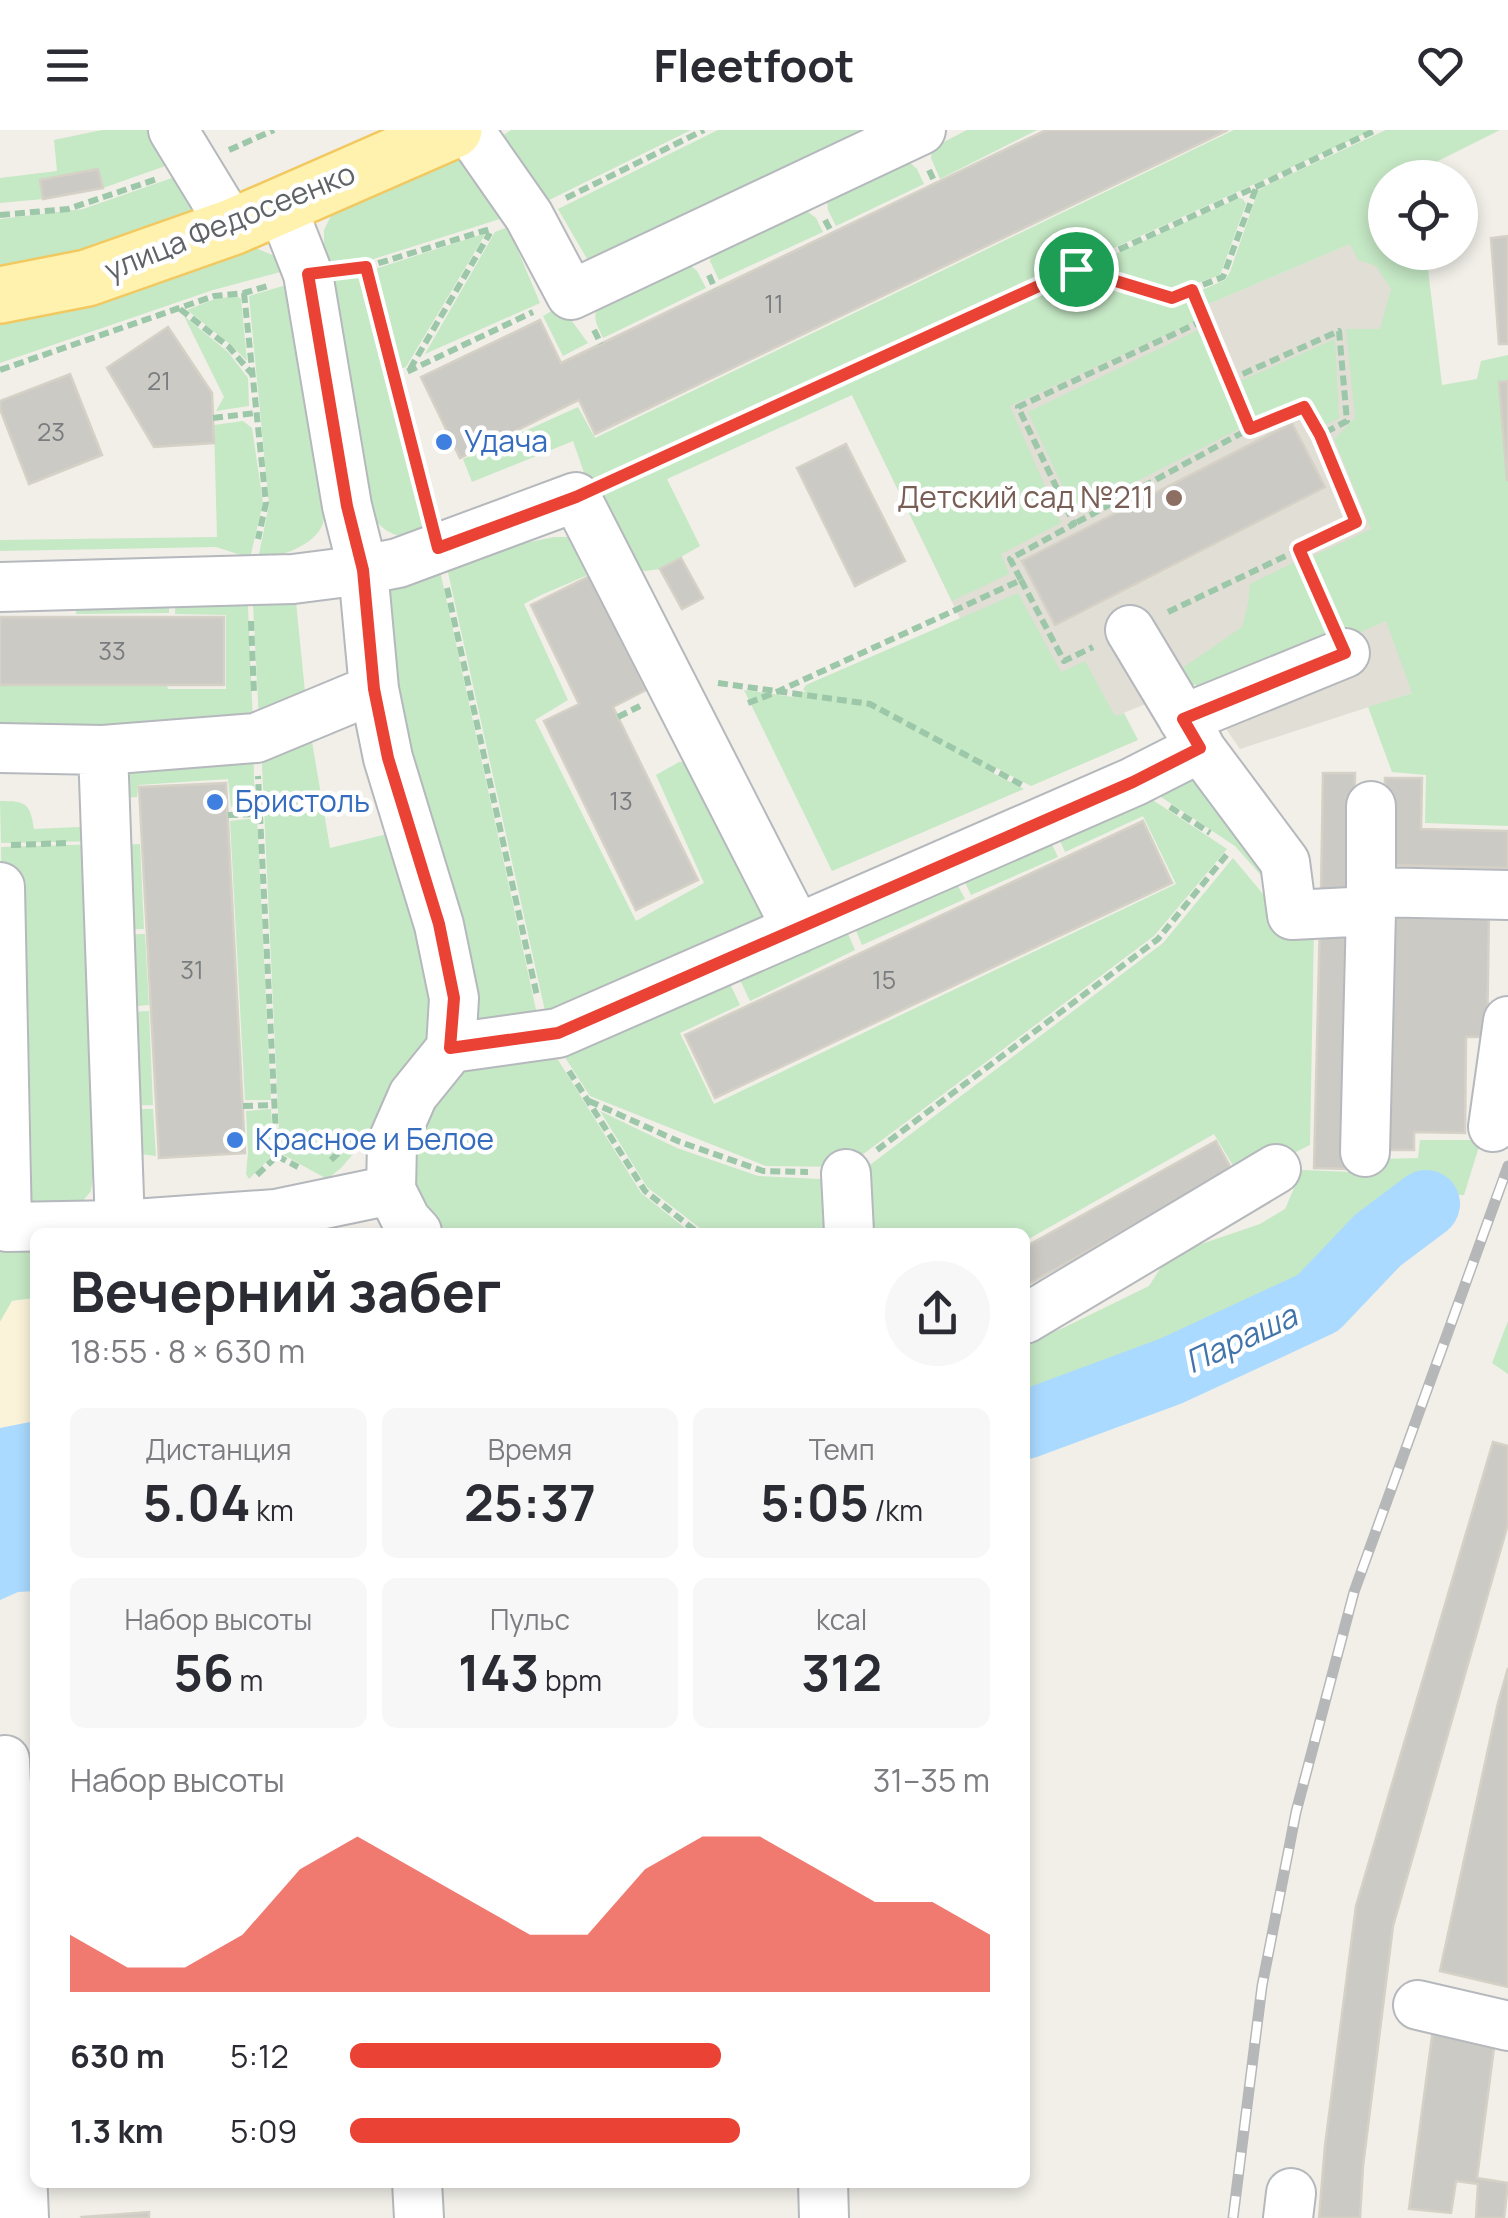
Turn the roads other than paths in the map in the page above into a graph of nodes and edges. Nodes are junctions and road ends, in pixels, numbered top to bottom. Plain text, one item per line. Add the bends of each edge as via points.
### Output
1 (454, 130) edge
2 (469, 130) edge
3 (921, 130) edge
4 (184, 148) edge
5 (282, 205) junction
6 (232, 226) junction
7 (0, 295) edge
8 (363, 570) junction
9 (0, 587) edge
10 (1130, 630) road end
11 (1345, 653) road end
12 (374, 689) junction
13 (1192, 733) junction
14 (0, 748) edge
15 (103, 750) junction
16 (1371, 806) dead end
17 (0, 887) edge
18 (1508, 894) edge
19 (1371, 901) junction
20 (797, 929) junction
21 (1508, 1021) edge
22 (450, 1048) junction
23 (1493, 1127) dead end
24 (1365, 1152) dead end
25 (1276, 1169) dead end
26 (846, 1174) road end
27 (391, 1190) junction
28 (120, 1225) junction
29 (4, 1227) edge
30 (413, 1228) edge
31 (850, 1228) edge
32 (1030, 1316) edge
33 (5, 1760) dead end
34 (1418, 2005) dead end
35 (1508, 2026) edge
36 (417, 2188) edge
37 (823, 2188) edge
38 (24, 2218) edge
39 (418, 2218) edge
40 (824, 2218) edge

1 - 5 main road, улица Федосеенко
2 - 3 street via 529,216 571,295
4 - 6 street
5 - 6 main road, улица Федосеенко
5 - 8 street via 308,274
6 - 7 main road, улица Федосеенко via 86,278
8 - 9 street via 294,579
8 - 12 street
8 - 20 street via 576,497
10 - 13 street
11 - 13 street
12 - 15 street via 256,738
12 - 22 street via 439,924 454,998
13 - 19 street via 1285,862 1292,915
13 - 20 street via 1133,782
14 - 15 street
15 - 28 street
16 - 19 street
17 - 29 street
18 - 19 street
19 - 24 street
20 - 22 street via 558,1033
21 - 23 street
22 - 27 street via 413,1095 392,1143
25 - 32 street
26 - 31 street
27 - 28 street via 276,1214
27 - 30 street
28 - 29 street
33 - 38 street
34 - 35 street
36 - 39 street
37 - 40 street

